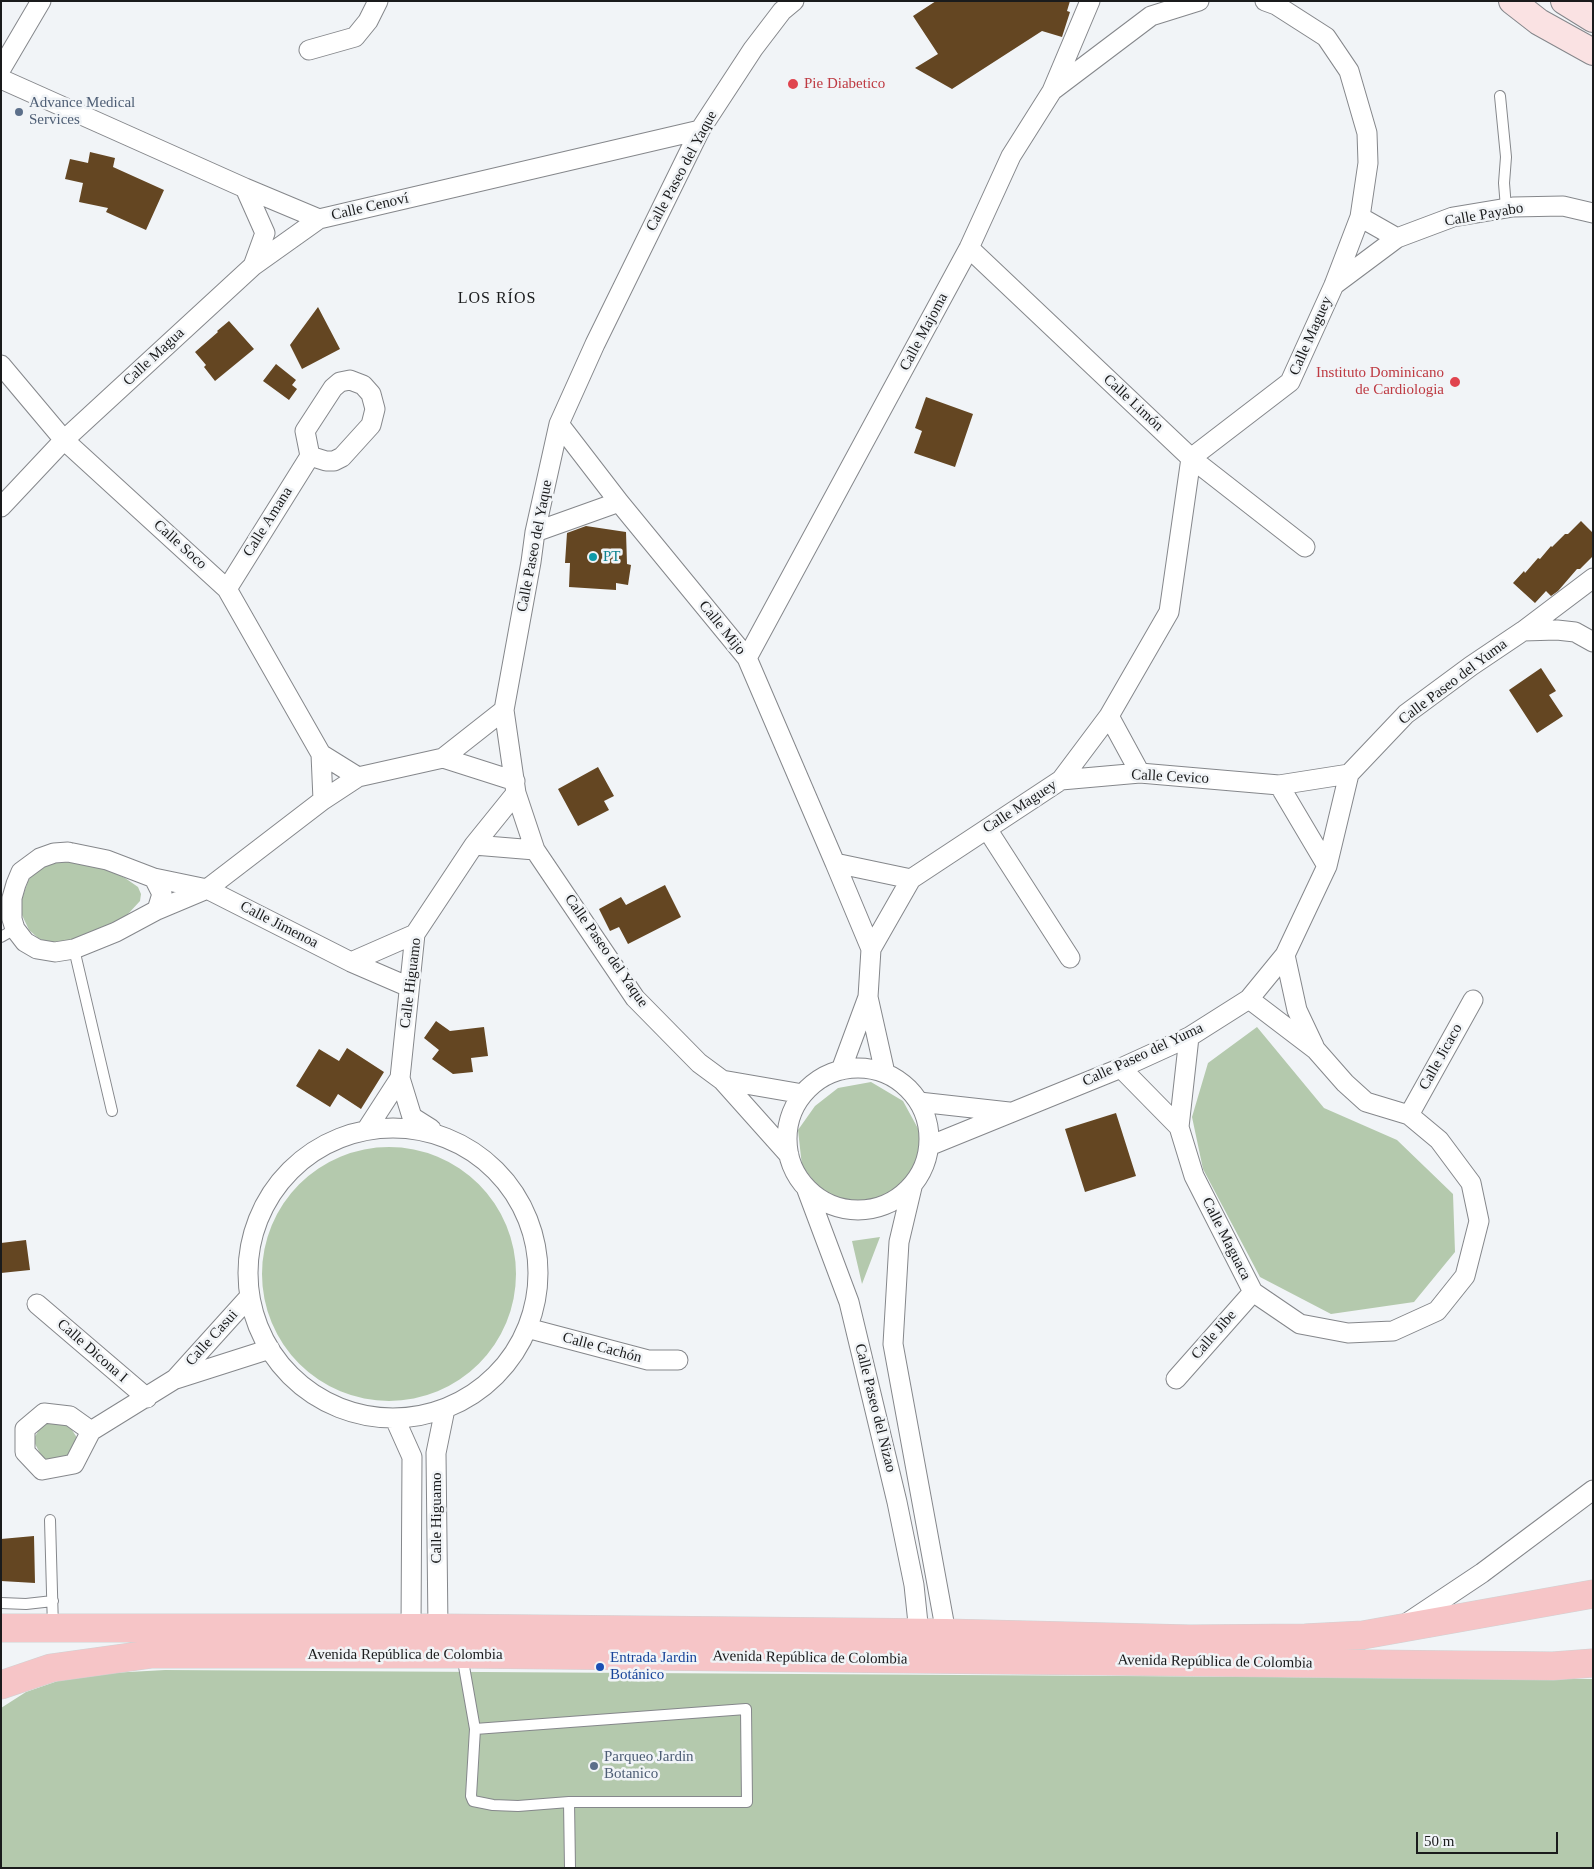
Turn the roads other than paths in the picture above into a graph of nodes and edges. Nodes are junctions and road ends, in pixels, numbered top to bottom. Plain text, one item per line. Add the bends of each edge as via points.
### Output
1 (41, 1) edge
2 (378, 1) edge
3 (794, 1) edge
4 (1090, 1) edge
5 (1199, 1) edge
6 (1265, 1) edge
7 (1512, 1) edge
8 (1564, 1) edge
9 (1593, 18) edge
10 (309, 50) dead end
11 (1593, 52) edge
12 (1, 69) edge
13 (1, 79) edge
14 (1052, 91) junction
15 (1500, 96) dead end
16 (700, 130) junction
17 (245, 188) junction
18 (1506, 208) junction
19 (1593, 213) edge
20 (1360, 217) junction
21 (319, 219) junction
22 (1397, 238) junction
23 (970, 248) junction
24 (253, 266) junction
25 (1334, 285) junction
26 (1, 365) edge
27 (559, 424) junction
28 (64, 440) junction
29 (310, 456) dead end
30 (1191, 458) junction
31 (619, 502) junction
32 (1, 508) edge
33 (535, 532) junction
34 (1306, 546) dead end
35 (1593, 578) edge
36 (227, 589) junction
37 (1523, 631) junction
38 (1593, 642) edge
39 (747, 658) junction
40 (504, 710) junction
41 (1109, 716) junction
42 (321, 754) junction
43 (443, 758) junction
44 (1140, 773) junction
45 (1349, 774) junction
46 (358, 777) junction
47 (1061, 780) junction
48 (1279, 785) junction
49 (516, 787) junction
50 (324, 800) junction
51 (987, 829) junction
52 (474, 845) junction
53 (535, 850) junction
54 (835, 863) junction
55 (1326, 866) junction
56 (154, 878) junction
57 (911, 879) junction
58 (207, 889) junction
59 (156, 910) junction
60 (8, 933) edge
61 (416, 934) junction
62 (74, 949) junction
63 (871, 949) junction
64 (1285, 955) junction
65 (1070, 958) dead end
66 (351, 962) junction
67 (409, 987) junction
68 (868, 997) junction
69 (1249, 999) junction
70 (1473, 1000) dead end
71 (1189, 1037) junction
72 (1316, 1050) junction
73 (1121, 1068) junction
74 (841, 1070) junction
75 (885, 1073) junction
76 (400, 1078) junction
77 (722, 1080) junction
78 (803, 1094) junction
79 (919, 1102) junction
80 (112, 1111) dead end
81 (1010, 1112) junction
82 (1409, 1115) junction
83 (1179, 1127) junction
84 (367, 1129) junction
85 (439, 1134) junction
86 (929, 1146) junction
87 (789, 1155) junction
88 (912, 1187) junction
89 (807, 1190) junction
90 (1252, 1292) junction
91 (250, 1296) junction
92 (37, 1304) dead end
93 (527, 1328) junction
94 (270, 1349) junction
95 (678, 1360) dead end
96 (175, 1379) junction
97 (1176, 1379) dead end
98 (147, 1398) junction
99 (445, 1409) junction
100 (395, 1418) junction
101 (91, 1431) dead end
102 (1593, 1490) edge
103 (50, 1520) dead end
104 (1587, 1600) edge
105 (53, 1601) junction
106 (1, 1603) edge
107 (1, 1628) edge
108 (424, 1628) junction
109 (53, 1629) junction
110 (1399, 1629) junction
111 (919, 1633) junction
112 (946, 1633) junction
113 (1593, 1641) edge
114 (462, 1654) junction
115 (1593, 1663) edge
116 (1553, 1666) junction
117 (5, 1686) edge
118 (476, 1729) junction
119 (569, 1802) junction
120 (570, 1868) edge

1 - 12 street
2 - 10 street via 355,37
3 - 16 street, Calle Paseo del Yaque via 782,11 753,49
4 - 14 street, Calle Majoma
5 - 14 street via 1151,16
6 - 20 street, Calle Maguey via 1326,37 1349,71 1367,134 1368,163
7 - 11 main road via 1539,22
8 - 9 main road
13 - 17 street, Calle Cenoví
14 - 23 street, Calle Majoma via 1012,156
15 - 18 lane via 1506,157
16 - 21 street, Calle Cenoví
16 - 27 street, Calle Paseo del Yaque
17 - 21 street, Calle Cenoví
17 - 24 street via 265,233
18 - 19 street, Calle Payabo via 1563,206
18 - 22 street, Calle Payabo via 1453,217
20 - 22 street
20 - 25 street, Calle Maguey
21 - 24 street, Calle Magua
22 - 25 street, Calle Payabo
23 - 30 street, Calle Limón
23 - 39 street, Calle Majoma
24 - 28 street, Calle Magua
25 - 30 street, Calle Maguey via 1290,382
26 - 28 street, Calle Soco
27 - 31 street, Calle Mijo
27 - 33 street, Calle Paseo del Yaque
28 - 32 street, Calle Magua
28 - 36 street, Calle Soco
29 - 36 street, Calle Amana
30 - 34 street, Calle Limón
30 - 41 street, Calle Maguey via 1169,612
31 - 33 street
31 - 39 street, Calle Mijo
33 - 40 street, Calle Paseo del Yaque
35 - 37 street, Calle Paseo del Yuma
36 - 42 street, Calle Soco
37 - 38 street via 1575,632
37 - 45 street, Calle Paseo del Yuma via 1406,714
39 - 54 street, Calle Mijo
40 - 43 street
40 - 49 street, Calle Paseo del Yaque
41 - 44 street
41 - 47 street, Calle Maguey
42 - 46 street, Calle Soco
42 - 50 street, Calle Soco
43 - 46 street
43 - 49 street
44 - 47 street, Calle Cevico
44 - 48 street, Calle Cevico
45 - 48 street, Calle Cevico
45 - 55 street, Calle Paseo del Yuma
46 - 50 street
47 - 51 street, Calle Maguey
48 - 55 street
49 - 52 street, Calle Higuamo
49 - 53 street, Calle Paseo del Yaque
50 - 58 street
51 - 57 street, Calle Maguey
51 - 65 street
52 - 53 street
52 - 61 street, Calle Higuamo
53 - 77 street, Calle Paseo del Yaque via 635,998 699,1063
54 - 57 street
54 - 63 street, Calle Maguey
55 - 64 street, Calle Paseo del Yuma
56 - 58 street, Calle Jimenoa
56 - 59 street via 162,894
56 - 60 street, Calle Jimenoa via 89,855 68,852 40,858 21,872
57 - 63 street, Calle Maguey
58 - 59 street
58 - 66 street, Calle Jimenoa
59 - 62 street via 116,932
60 - 62 street via 38,949 55,952
61 - 66 street
61 - 67 street, Calle Higuamo
62 - 80 lane
63 - 68 street, Calle Maguey
64 - 69 street, Calle Paseo del Yuma
64 - 72 street via 1297,1010
66 - 67 street, Calle Jimenoa
67 - 76 street, Calle Higuamo
68 - 74 street, Calle Maguey
68 - 75 street, Calle Maguey
69 - 71 street, Calle Paseo del Yuma
69 - 72 street, Calle Maguaca
70 - 82 street, Calle Jicaco
71 - 73 street, Calle Paseo del Yuma
71 - 83 street, Calle Maguaca
72 - 82 street, Calle Maguaca via 1345,1084 1366,1102
73 - 81 street, Calle Paseo del Yuma
73 - 83 street, Calle Maguaca
74 - 75 street via 863,1068
74 - 78 street via 820,1078
75 - 79 street via 904,1085
76 - 84 street, Calle Higuamo
76 - 85 street, Calle Higuamo via 412,1117
77 - 78 street, Calle Paseo del Yaque
77 - 87 street, Calle Paseo del Yaque
78 - 87 street via 792,1112 787,1134
79 - 81 street, Calle Paseo del Yuma
79 - 86 street via 928,1123
81 - 86 street, Calle Paseo del Yuma
82 - 90 street, Calle Maguaca via 1439,1140 1471,1183 1478,1220 1465,1276 1437,1311 1393,1331 1348,1334 1300,1324
83 - 90 street, Calle Maguaca via 1194,1176
84 - 85 street via 403,1127
84 - 91 street via 325,1144 289,1171 263,1208 250,1251
85 - 93 street via 469,1149 496,1170 524,1212 537,1261 536,1295
86 - 88 street via 923,1168
87 - 89 street
88 - 89 street via 894,1201 871,1210 847,1210 824,1202
88 - 112 street, Calle Paseo del Nizao via 899,1242 893,1344
89 - 111 street, Calle Paseo del Nizao via 849,1302 897,1502 914,1585
90 - 97 street, Calle Jibe
91 - 94 street via 257,1324
91 - 96 street, Calle Casui
92 - 98 street, Calle Dicona I
93 - 95 street, Calle Cachón via 648,1360
93 - 99 street via 508,1362 480,1390
94 - 96 street, Calle Casui
94 - 100 street via 293,1378 323,1401 358,1414
96 - 98 street, Calle Casui
98 - 101 street, Calle Casui
99 - 100 street via 421,1416
99 - 108 street, Calle Higuamo via 436,1453
100 - 108 street, Calle Higuamo via 412,1457
102 - 110 street via 1482,1573
103 - 105 lane
104 - 110 main road, Avenida República de Colombia
105 - 106 lane
105 - 109 lane
107 - 109 main road, Avenida República de Colombia
108 - 109 main road, Avenida República de Colombia
108 - 111 main road, Avenida República de Colombia
110 - 112 main road, Avenida República de Colombia via 1363,1636 1190,1639
111 - 112 main road, Avenida República de Colombia
113 - 116 main road via 1585,1651
114 - 116 main road, Avenida República de Colombia
114 - 117 main road, Avenida República de Colombia via 152,1654 51,1668
114 - 118 lane
115 - 116 main road, Avenida República de Colombia
118 - 119 lane via 473,1801 518,1806
118 - 119 lane via 746,1709 747,1802
119 - 120 lane

